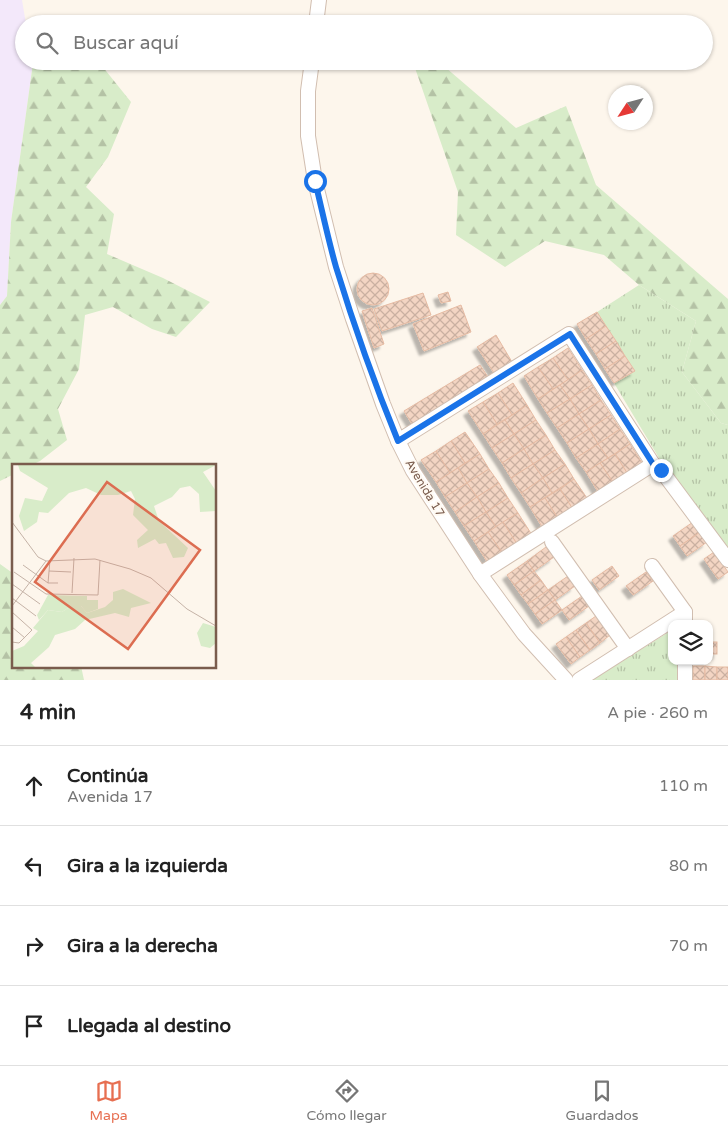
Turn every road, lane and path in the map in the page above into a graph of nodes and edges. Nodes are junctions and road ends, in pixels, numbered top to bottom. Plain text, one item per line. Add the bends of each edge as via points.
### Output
1 (319, 0) edge
2 (317, 15) edge
3 (311, 70) edge
4 (398, 441) junction
5 (653, 464) junction
6 (552, 542) dead end
7 (728, 560) edge
8 (652, 566) dead end
9 (480, 574) junction
10 (685, 618) edge
11 (628, 649) junction
12 (685, 665) edge
13 (566, 680) edge
14 (579, 680) edge
15 (685, 680) edge

1 - 2 street
3 - 4 street, Avenida 17 via 308,136 315,181 344,293
4 - 5 street via 570,334
4 - 9 street, Avenida 17 via 413,471
5 - 7 street via 661,470
5 - 9 street
6 - 11 street
8 - 10 street
9 - 13 street, Avenida 17 via 524,634
10 - 11 street
11 - 14 street
12 - 15 street

